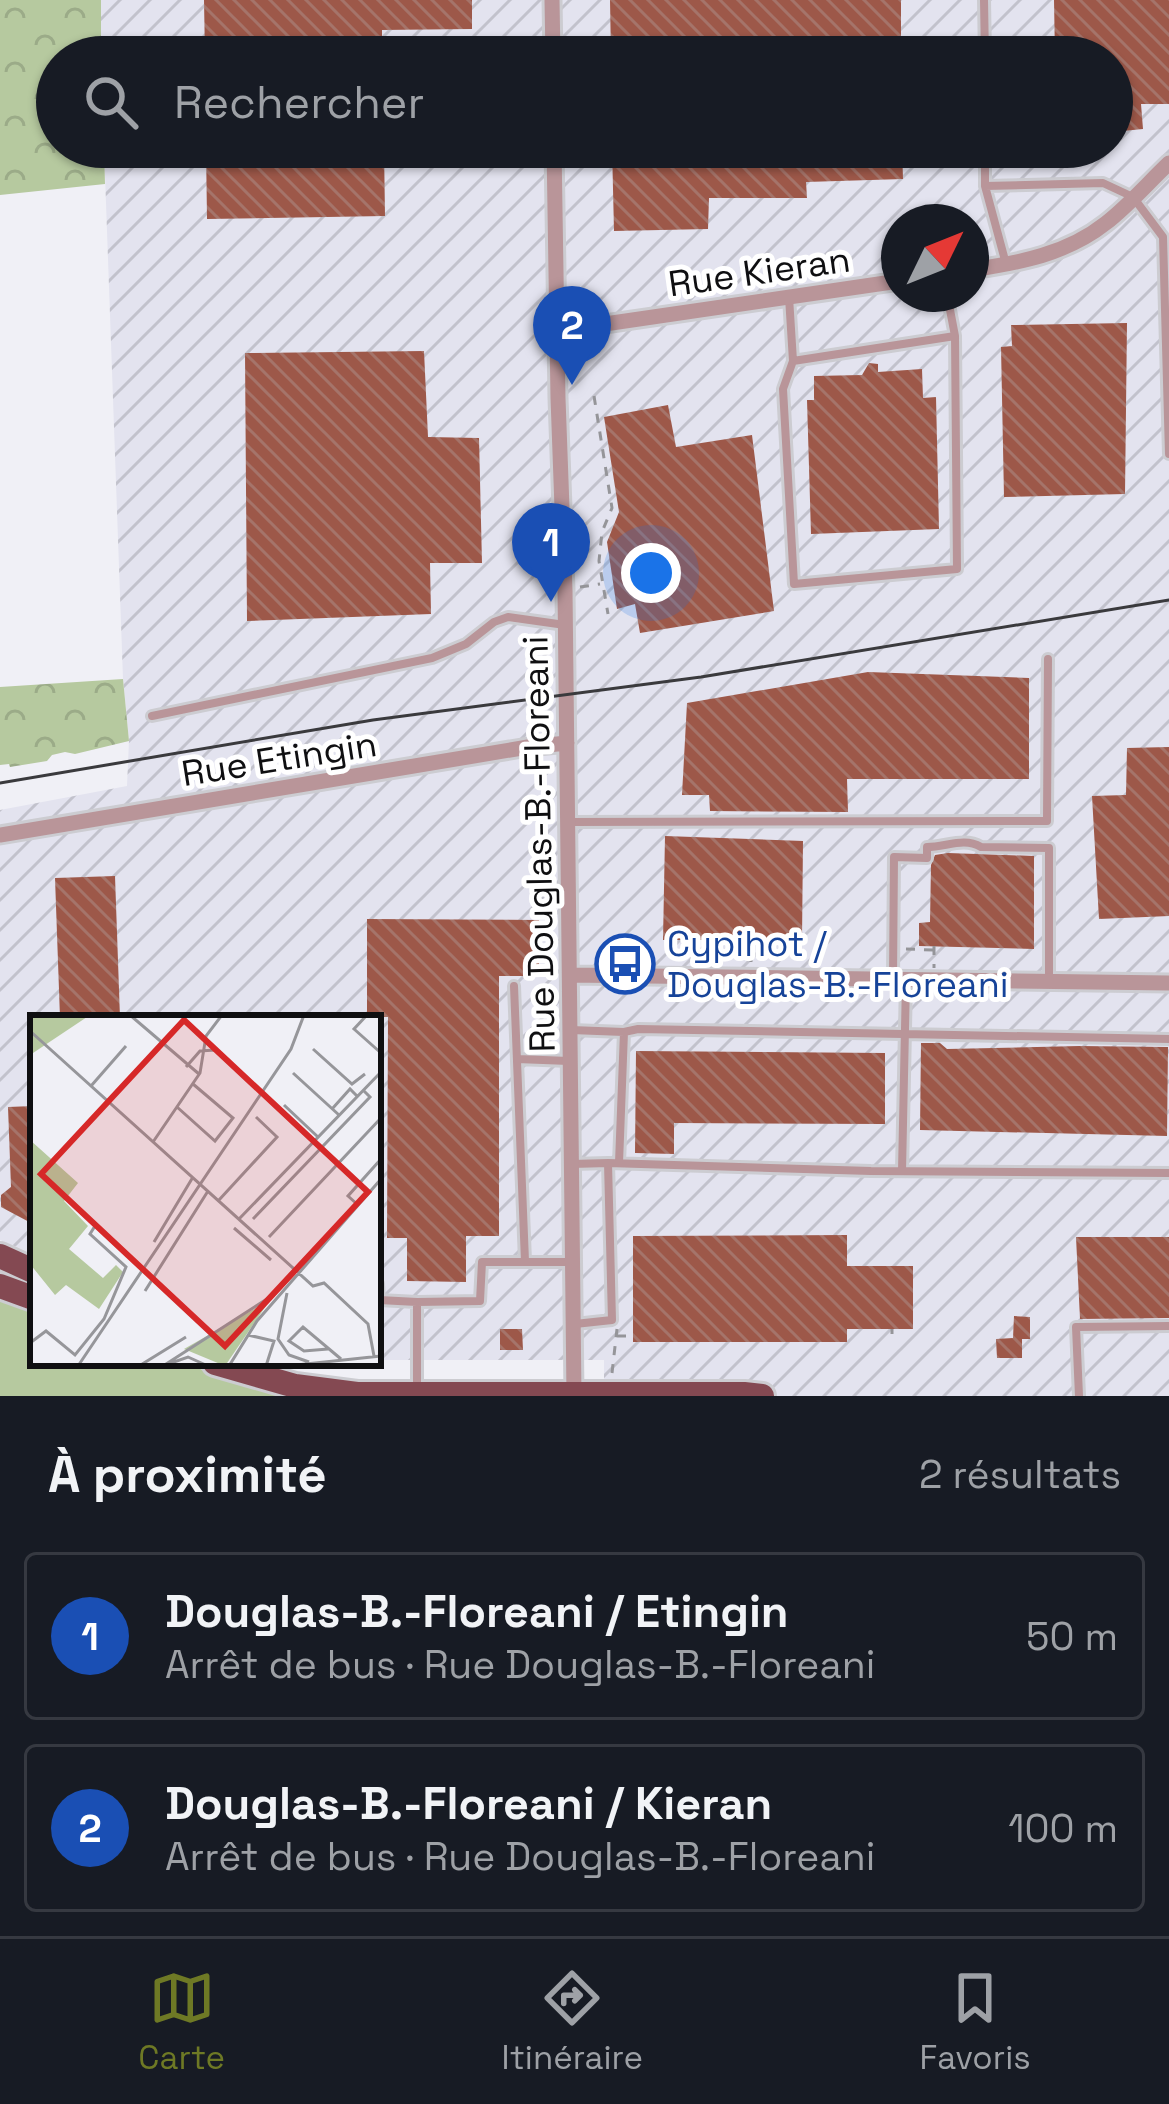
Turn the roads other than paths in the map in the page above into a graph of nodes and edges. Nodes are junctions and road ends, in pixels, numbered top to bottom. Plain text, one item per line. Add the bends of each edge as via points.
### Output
1 (552, 0) edge
2 (984, 0) edge
3 (553, 36) edge
4 (985, 36) edge
5 (1169, 164) edge
6 (554, 168) edge
7 (985, 168) edge
8 (985, 186) junction
9 (1132, 197) junction
10 (1007, 265) junction
11 (989, 268) edge
12 (881, 284) edge
13 (789, 297) junction
14 (951, 312) edge
15 (557, 331) junction
16 (956, 335) junction
17 (794, 361) junction
18 (1169, 454) edge
19 (566, 626) junction
20 (1048, 659) dead end
21 (152, 716) dead end
22 (567, 743) junction
23 (568, 822) junction
24 (0, 835) edge
25 (570, 975) junction
26 (900, 980) junction
27 (1049, 980) junction
28 (1169, 983) edge
29 (514, 986) dead end
30 (570, 1030) junction
31 (624, 1032) junction
32 (905, 1034) junction
33 (1169, 1039) edge
34 (517, 1059) junction
35 (570, 1061) junction
36 (571, 1163) junction
37 (614, 1163) junction
38 (902, 1171) junction
39 (1169, 1173) edge
40 (0, 1256) edge
41 (525, 1261) junction
42 (572, 1262) junction
43 (30, 1270) edge
44 (0, 1286) edge
45 (30, 1297) edge
46 (381, 1300) edge
47 (417, 1302) junction
48 (573, 1324) junction
49 (1169, 1326) edge
50 (225, 1366) edge
51 (418, 1395) edge
52 (574, 1395) edge
53 (761, 1396) edge
54 (1078, 1396) edge

1 - 3 street
2 - 4 lane
5 - 9 street
6 - 15 street, Rue Douglas-B.-Floreani
7 - 8 lane
8 - 9 lane via 1103,183
8 - 10 lane
9 - 10 street via 1084,238
9 - 18 lane via 1163,237
10 - 11 street
12 - 13 street, Rue Kieran
13 - 15 street, Rue Kieran
13 - 17 lane
14 - 16 lane
15 - 19 street, Rue Douglas-B.-Floreani
16 - 17 lane
16 - 17 lane via 957,569 794,584 783,389
19 - 21 lane via 508,617 432,658
19 - 22 street, Rue Douglas-B.-Floreani
20 - 23 lane via 1047,821
22 - 23 street, Rue Douglas-B.-Floreani
22 - 24 street, Rue Etingin
23 - 25 street, Rue Douglas-B.-Floreani
25 - 26 street
25 - 30 street, Rue Douglas-B.-Floreani
26 - 27 street
26 - 27 lane via 894,856 927,858 927,847 947,842 1049,848
26 - 32 lane
27 - 28 street
29 - 34 lane
30 - 31 lane
30 - 35 street, Rue Douglas-B.-Floreani
31 - 32 lane
31 - 37 lane
32 - 33 lane
32 - 38 lane
34 - 35 lane
34 - 41 lane
35 - 36 street, Rue Douglas-B.-Floreani
36 - 37 lane
36 - 42 street, Rue Douglas-B.-Floreani
37 - 38 lane
37 - 48 lane via 612,1320
38 - 39 lane
40 - 43 main road
41 - 42 lane
41 - 47 lane via 482,1262 480,1301
42 - 48 street, Rue Douglas-B.-Floreani
44 - 45 main road
46 - 47 lane
47 - 51 lane
48 - 52 street, Rue Douglas-B.-Floreani
49 - 54 lane via 1076,1327
50 - 51 main road via 313,1389
51 - 52 main road
52 - 53 main road

